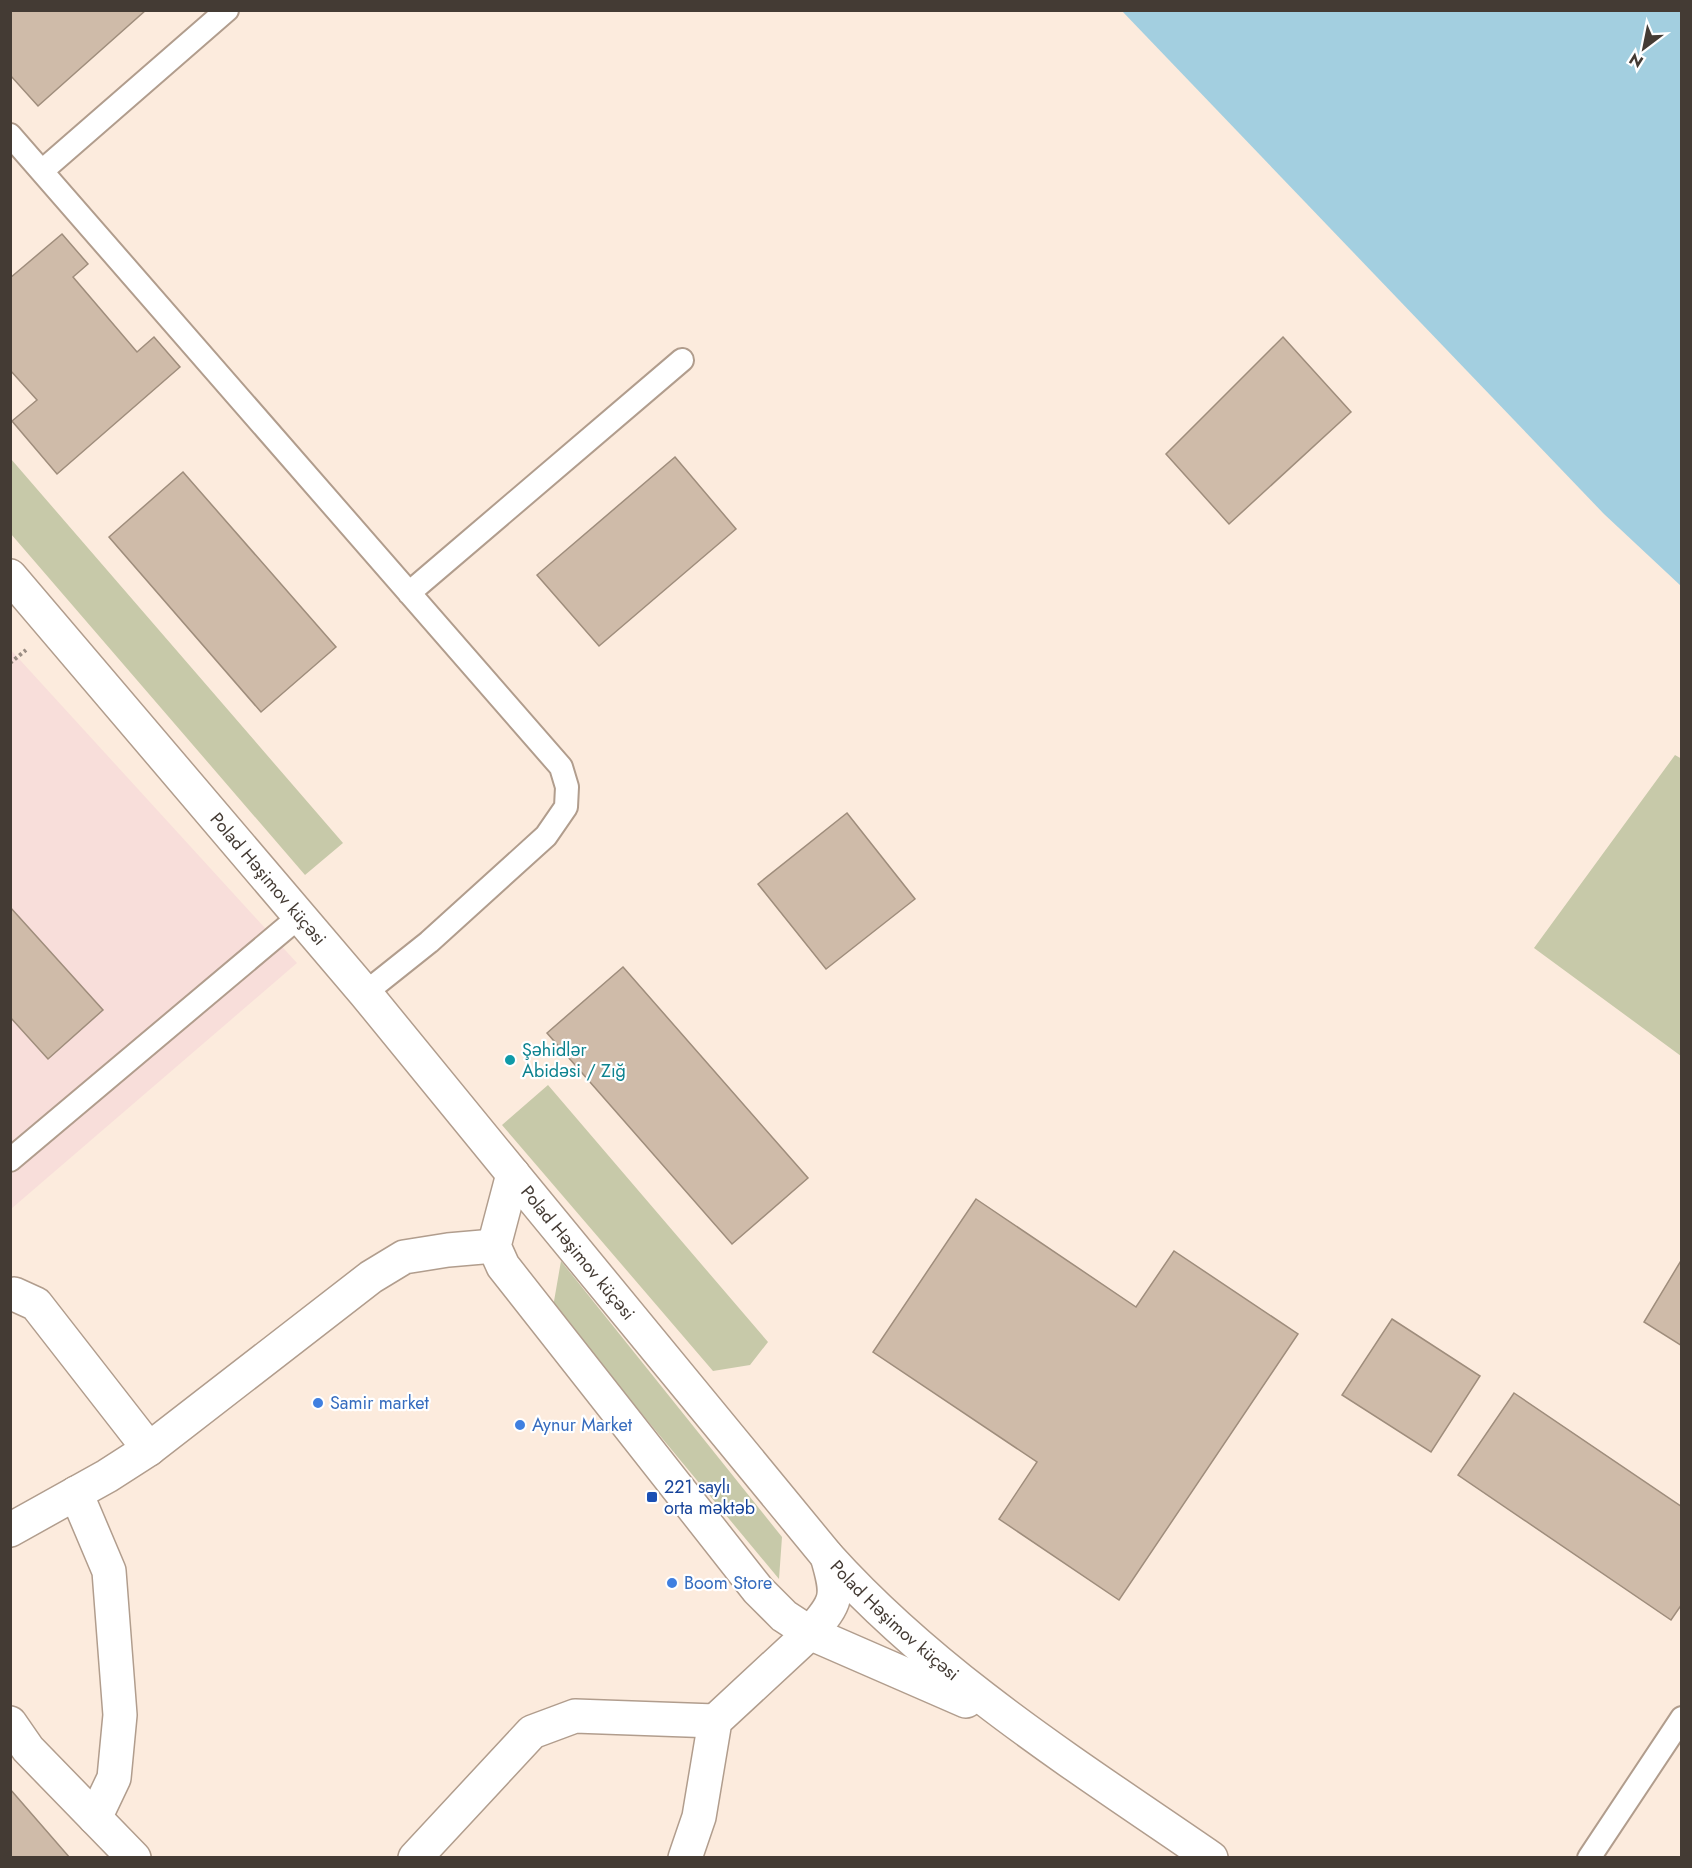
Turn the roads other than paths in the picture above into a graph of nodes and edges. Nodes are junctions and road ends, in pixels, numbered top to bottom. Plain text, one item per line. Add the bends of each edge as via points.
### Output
1 (227, 10) edge
2 (10, 135) edge
3 (42, 171) junction
4 (682, 360) dead end
5 (10, 576) edge
6 (409, 593) junction
7 (300, 916) junction
8 (365, 993) junction
9 (10, 1160) edge
10 (513, 1174) junction
11 (494, 1246) junction
12 (10, 1295) edge
13 (149, 1449) junction
14 (76, 1493) junction
15 (10, 1530) edge
16 (827, 1556) junction
17 (810, 1633) junction
18 (1682, 1718) edge
19 (1009, 1720) junction
20 (715, 1721) junction
21 (10, 1723) edge
22 (95, 1818) junction
23 (134, 1857) edge
24 (415, 1857) edge
25 (684, 1857) edge
26 (1211, 1857) edge
27 (1589, 1857) edge

1 - 3 lane
2 - 3 lane
3 - 6 lane
4 - 6 lane
5 - 7 street, Polad Həşimov küçəsi
6 - 8 lane via 561,767 567,788 566,807 546,836 429,942
7 - 8 street, Polad Həşimov küçəsi
7 - 9 lane
8 - 10 street, Polad Həşimov küçəsi
10 - 11 street
10 - 16 street, Polad Həşimov küçəsi
11 - 13 street via 404,1257 379,1272
11 - 17 street via 503,1266 758,1590 784,1616
12 - 13 street via 36,1304
13 - 14 street
14 - 15 street
14 - 22 street via 109,1571 120,1715 114,1778
16 - 17 street via 836,1587 833,1603
16 - 19 street, Polad Həşimov küçəsi via 910,1639
17 - 19 street
17 - 20 street
18 - 27 lane
19 - 26 street, Polad Həşimov küçəsi
20 - 24 street via 575,1716 532,1732
20 - 25 street via 699,1817
21 - 22 street via 28,1749
22 - 23 street

